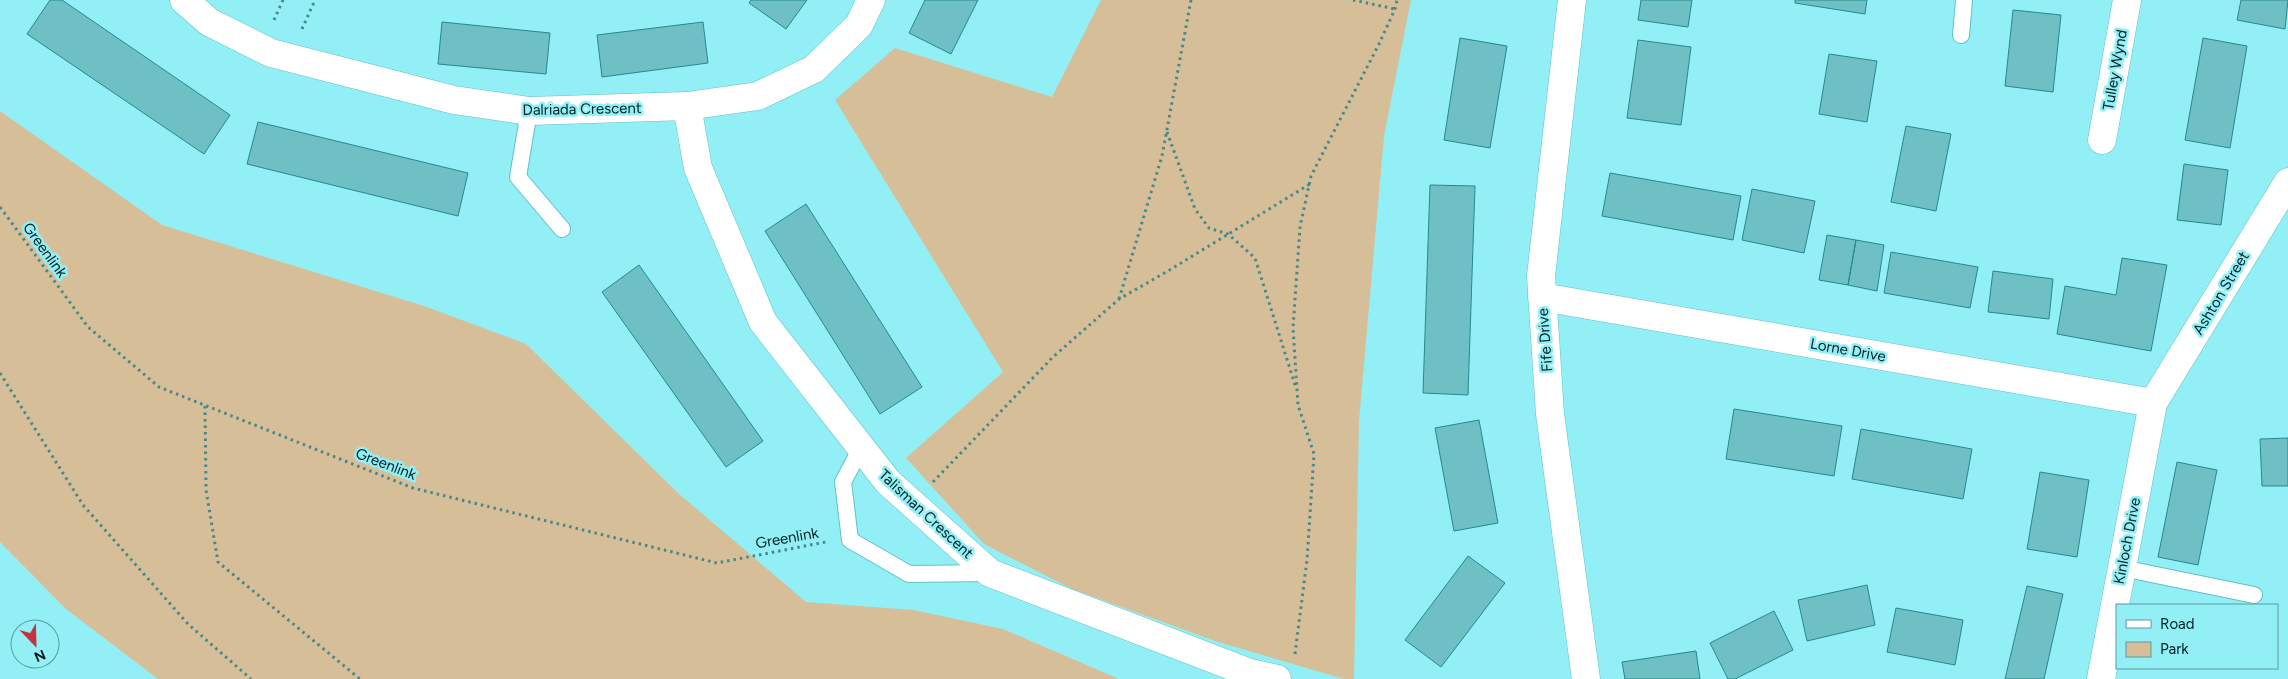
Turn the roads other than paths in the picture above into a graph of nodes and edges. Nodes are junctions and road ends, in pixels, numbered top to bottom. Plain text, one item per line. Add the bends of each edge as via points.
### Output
1 (184, 0) edge
2 (871, 0) edge
3 (1572, 0) edge
4 (1964, 0) edge
5 (2127, 0) edge
6 (1961, 35) dead end
7 (687, 106) junction
8 (530, 111) junction
9 (2102, 140) dead end
10 (2288, 182) edge
11 (562, 229) dead end
12 (1542, 297) junction
13 (2153, 403) junction
14 (861, 448) junction
15 (2122, 568) junction
16 (990, 573) junction
17 (2254, 595) dead end
18 (1285, 669) edge
19 (1586, 679) edge
20 (2101, 679) edge

1 - 8 street, Dalriada Crescent via 209,22 271,53 454,100
2 - 7 street, Dalriada Crescent via 859,25 814,69 758,96
3 - 12 street, Fife Drive via 1541,276
4 - 6 lane
5 - 9 street, Tulley Wynd
7 - 8 street, Dalriada Crescent
7 - 14 street, Talisman Crescent via 698,168 763,322
8 - 11 lane via 518,176
10 - 13 street, Ashton Street
12 - 13 street, Lorne Drive
12 - 19 street, Fife Drive via 1550,414
13 - 15 street, Kinloch Drive
14 - 16 street, Talisman Crescent via 888,482
14 - 16 lane via 843,482 850,540 909,574
15 - 17 lane
15 - 20 street, Kinloch Drive
16 - 18 street, Talisman Crescent via 1250,673

